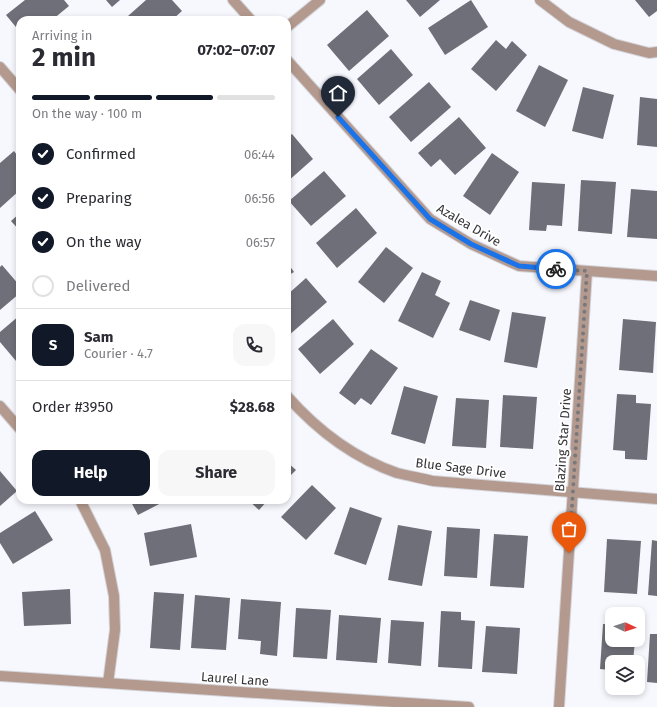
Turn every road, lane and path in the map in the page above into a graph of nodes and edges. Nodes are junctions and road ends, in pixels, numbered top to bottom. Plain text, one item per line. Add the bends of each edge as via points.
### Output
1 (234, 0) edge
2 (320, 0) edge
3 (540, 0) edge
4 (248, 16) edge
5 (291, 24) edge
6 (657, 52) edge
7 (291, 64) edge
8 (0, 67) edge
9 (16, 85) edge
10 (587, 271) junction
11 (657, 276) edge
12 (291, 401) edge
13 (0, 406) edge
14 (16, 424) edge
15 (573, 492) junction
16 (657, 499) edge
17 (82, 504) edge
18 (0, 676) edge
19 (108, 683) junction
20 (469, 707) edge
21 (559, 707) edge

1 - 4 street
2 - 5 street
3 - 6 street via 569,22 614,44 649,53
7 - 10 street, Azalea Drive via 430,219 471,244 519,266
8 - 9 street
10 - 11 street, Azalea Drive
10 - 15 street, Blazing Star Drive
12 - 15 street, Blue Sage Drive via 307,419 353,453 397,473 433,480
13 - 14 street
15 - 16 street, Blue Sage Drive
15 - 21 street, Blazing Star Drive
17 - 19 street via 105,550 114,596 114,630
18 - 19 street, Laurel Lane
19 - 20 street, Laurel Lane

